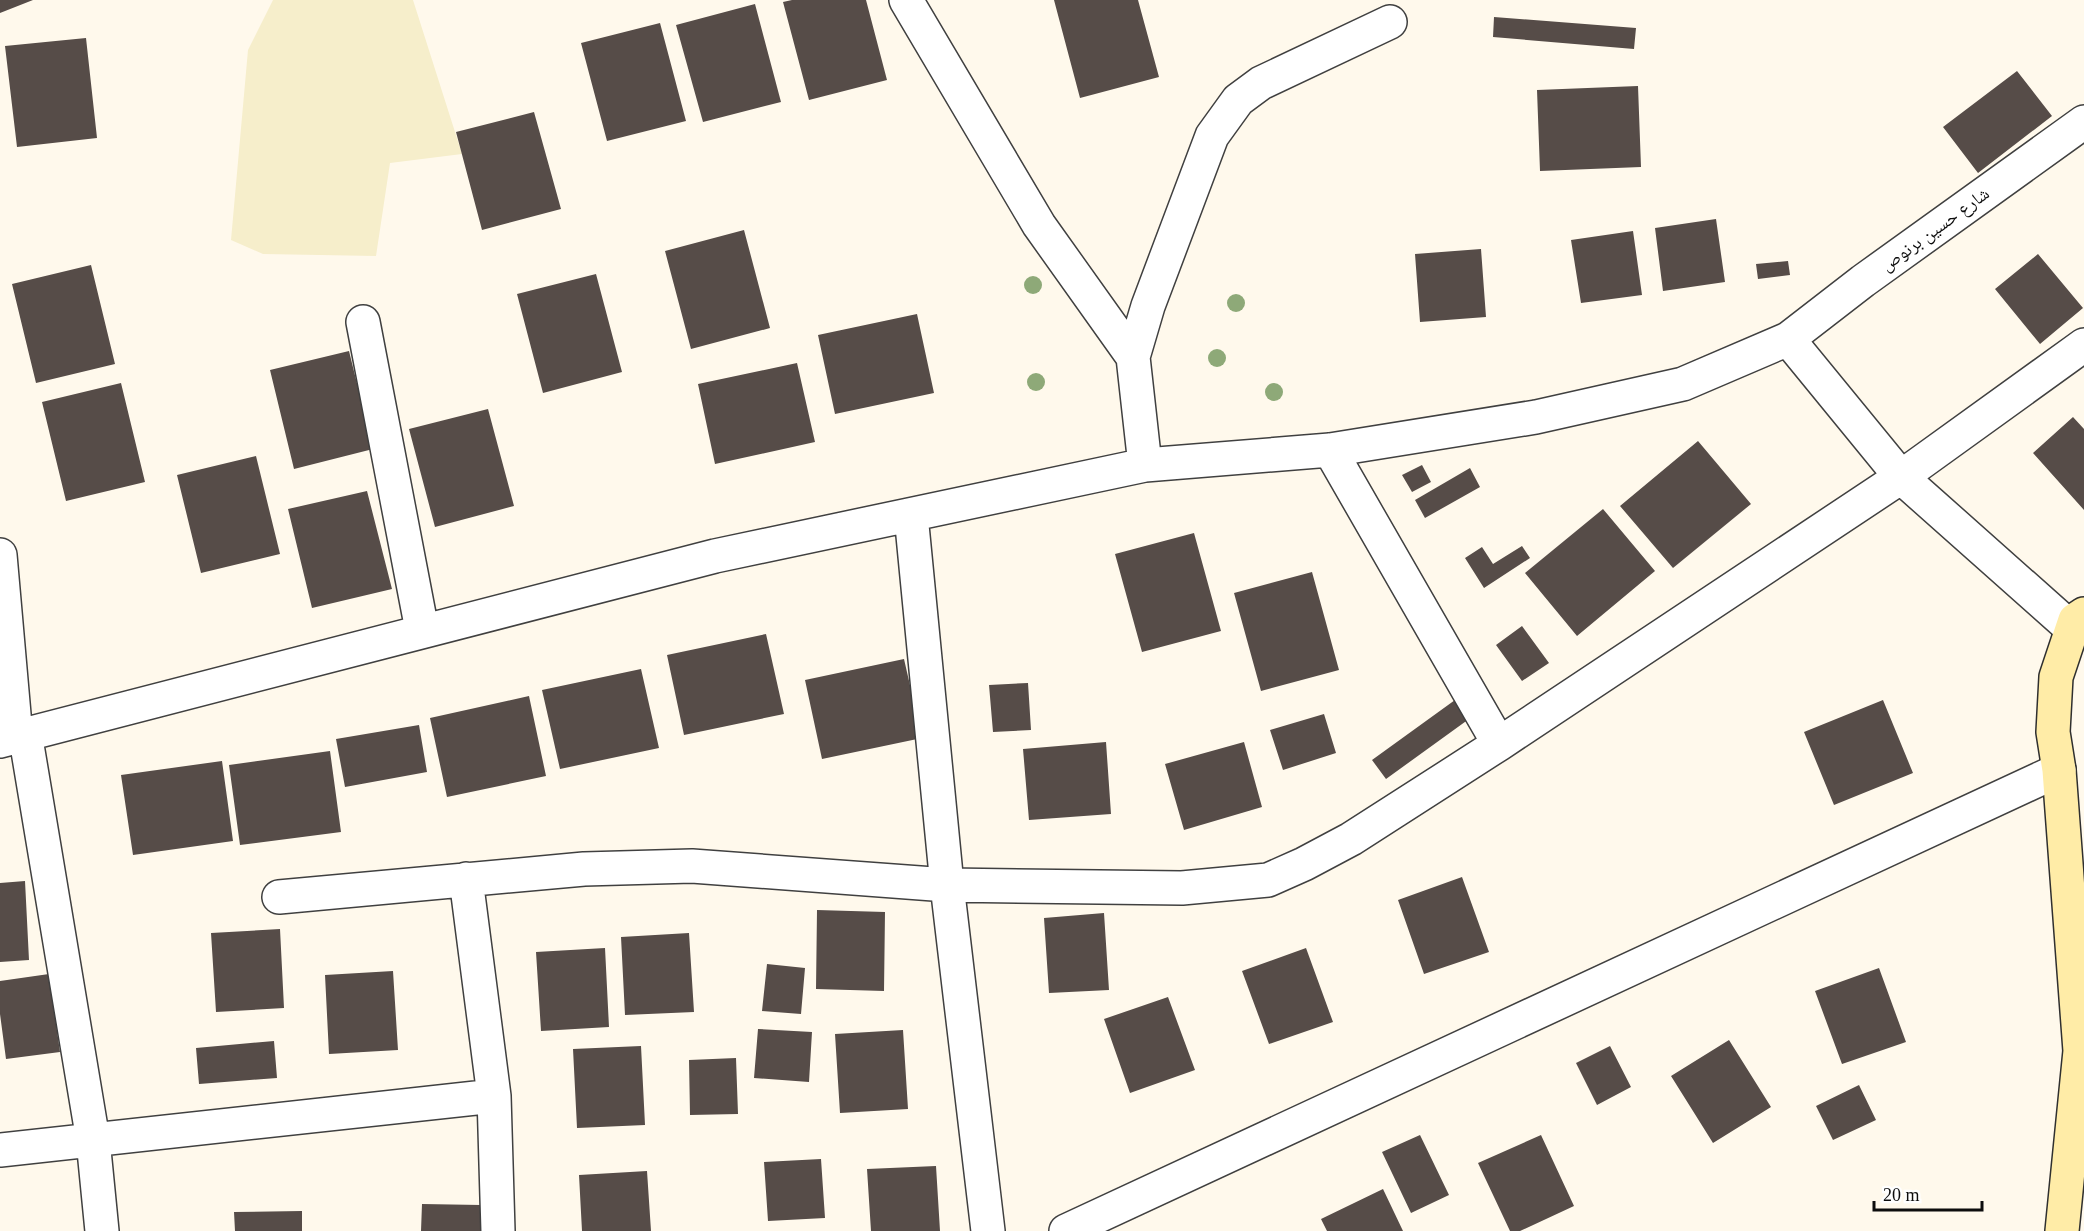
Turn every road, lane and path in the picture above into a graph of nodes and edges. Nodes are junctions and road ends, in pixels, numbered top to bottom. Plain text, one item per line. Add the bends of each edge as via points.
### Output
1 (906, 0) edge
2 (1390, 22) dead end
3 (2084, 122) edge
4 (363, 322) dead end
5 (1788, 339) junction
6 (2084, 345) edge
7 (1133, 357) junction
8 (1330, 450) junction
9 (1146, 465) junction
10 (1901, 477) junction
11 (911, 515) junction
12 (0, 555) edge
13 (2078, 622) edge
14 (422, 630) junction
15 (14, 737) edge
16 (1499, 744) junction
17 (2059, 770) junction
18 (466, 879) junction
19 (947, 885) junction
20 (279, 897) dead end
21 (2082, 1051) edge
22 (494, 1096) junction
23 (93, 1140) junction
24 (0, 1150) edge
25 (102, 1231) edge
26 (498, 1231) edge
27 (988, 1231) edge
28 (1066, 1231) edge
29 (2062, 1231) edge

1 - 7 street via 1039,225
2 - 7 street via 1261,83 1238,100 1212,136 1148,306
3 - 5 street, شارع حسين برنوص
4 - 14 street
5 - 8 street, شارع حسين برنوص via 1683,384 1536,417
5 - 10 street
6 - 10 street
7 - 9 street
8 - 9 street, شارع حسين برنوص
8 - 16 street
9 - 11 street, شارع حسين برنوص
10 - 13 street
10 - 16 street
11 - 14 street, شارع حسين برنوص via 716,556
11 - 19 street
12 - 15 street
13 - 17 main road via 2056,677 2053,732
14 - 15 street, شارع حسين برنوص
15 - 23 street
16 - 19 street via 1351,839 1268,880 1182,888
17 - 21 main road
17 - 28 street
18 - 19 street via 584,869 692,866
18 - 20 street
18 - 22 street
19 - 27 street
21 - 29 main road
22 - 23 street
22 - 26 street
23 - 24 street
23 - 25 street

